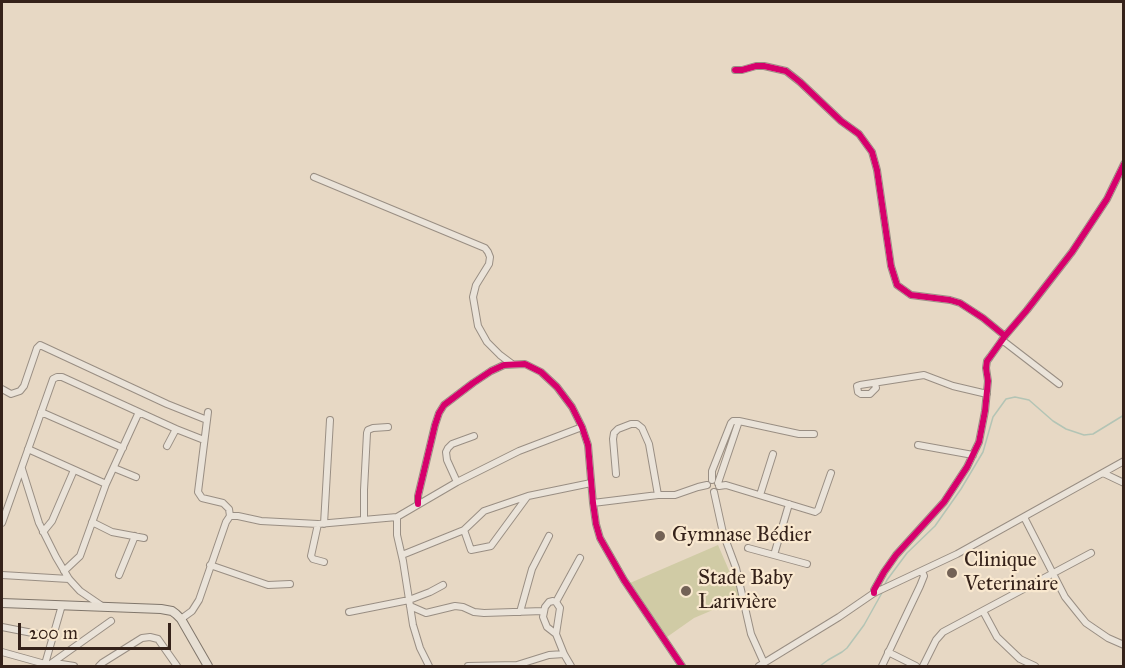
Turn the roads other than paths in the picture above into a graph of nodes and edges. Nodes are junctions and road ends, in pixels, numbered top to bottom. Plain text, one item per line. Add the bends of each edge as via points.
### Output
1 (735, 70) dead end
2 (1124, 164) edge
3 (314, 177) dead end
4 (1003, 338) junction
5 (512, 364) junction
6 (875, 382) dead end
7 (1059, 384) dead end
8 (2, 389) edge
9 (987, 394) junction
10 (41, 412) junction
11 (139, 412) junction
12 (208, 412) dead end
13 (207, 420) junction
14 (330, 420) dead end
15 (388, 427) dead end
16 (582, 427) junction
17 (176, 429) junction
18 (814, 434) dead end
19 (474, 436) dead end
20 (204, 440) junction
21 (918, 445) dead end
22 (167, 446) dead end
23 (123, 448) junction
24 (28, 449) junction
25 (773, 454) dead end
26 (973, 454) junction
27 (1124, 461) edge
28 (22, 468) junction
29 (114, 468) junction
30 (75, 470) junction
31 (831, 473) dead end
32 (1103, 473) junction
33 (616, 474) dead end
34 (136, 477) dead end
35 (457, 482) junction
36 (591, 483) junction
37 (1124, 483) edge
38 (106, 484) junction
39 (714, 485) junction
40 (658, 495) junction
41 (760, 495) junction
42 (528, 496) junction
43 (593, 503) junction
44 (418, 504) junction
45 (789, 504) junction
46 (230, 516) junction
47 (397, 517) junction
48 (1024, 517) junction
49 (364, 519) junction
50 (92, 522) junction
51 (2, 524) edge
52 (321, 524) junction
53 (464, 530) junction
54 (43, 532) junction
55 (135, 536) junction
56 (549, 536) dead end
57 (144, 538) dead end
58 (748, 548) dead end
59 (1091, 553) dead end
60 (402, 555) junction
61 (774, 555) junction
62 (580, 558) dead end
63 (324, 562) dead end
64 (807, 564) dead end
65 (210, 565) junction
66 (64, 571) junction
67 (922, 571) junction
68 (915, 574) junction
69 (1053, 574) junction
70 (2, 575) edge
71 (119, 575) dead end
72 (69, 579) junction
73 (290, 584) dead end
74 (443, 585) dead end
75 (920, 586) junction
76 (877, 591) junction
77 (556, 602) junction
78 (2, 603) edge
79 (409, 603) junction
80 (62, 605) junction
81 (102, 607) junction
82 (543, 611) junction
83 (984, 611) junction
84 (349, 612) dead end
85 (520, 612) junction
86 (181, 619) junction
87 (111, 621) dead end
88 (2, 627) edge
89 (556, 634) junction
90 (53, 637) junction
91 (1124, 645) edge
92 (2, 652) edge
93 (888, 652) junction
94 (564, 654) junction
95 (63, 655) junction
96 (49, 665) edge
97 (66, 665) edge
98 (762, 665) edge
99 (74, 666) edge
100 (99, 666) edge
101 (177, 666) edge
102 (208, 666) edge
103 (429, 666) edge
104 (468, 666) edge
105 (571, 666) edge
106 (682, 666) edge
107 (882, 666) edge
108 (916, 666) edge
109 (923, 666) edge
110 (1035, 666) edge

1 - 4 street via 764,66 786,71 859,134 872,152 877,170 897,285 911,295 960,303
2 - 4 street via 1072,252
3 - 5 street via 485,248 489,264 473,297 478,326 487,342
4 - 7 street
4 - 9 street via 987,361
5 - 16 street via 525,364 541,372 567,400
5 - 44 street via 491,371 444,405 435,425
6 - 9 street via 924,375
8 - 13 street via 11,394 20,391 40,345
9 - 26 street via 979,442
10 - 11 street via 53,380 62,377
10 - 23 street
10 - 24 street
11 - 17 street
11 - 23 street
12 - 13 street
13 - 20 street
14 - 52 street
15 - 49 street via 373,428 367,433
16 - 35 street
16 - 36 street via 588,445
17 - 20 street
17 - 22 street
18 - 39 street via 799,435 739,421
19 - 35 street via 452,444 446,452
20 - 46 street via 198,492 202,498 223,503
21 - 26 street
23 - 29 street
24 - 28 street
24 - 30 street
25 - 41 street
26 - 76 street via 944,502 884,572 874,590
27 - 32 street
28 - 51 street
28 - 54 street
29 - 34 street
29 - 38 street
30 - 38 street
30 - 54 street
31 - 45 street via 817,511
32 - 37 street
32 - 48 street
33 - 40 street via 614,433 637,424 649,444
35 - 44 street
36 - 42 street
36 - 43 street
38 - 50 street
39 - 40 street
39 - 41 street
39 - 98 street via 723,533
40 - 43 street
41 - 45 street
42 - 53 street via 484,511
42 - 53 street via 491,546 471,550
43 - 106 street via 600,538
44 - 47 street
45 - 61 street
46 - 52 street
46 - 65 street
47 - 49 street
47 - 60 street
48 - 67 street
48 - 69 street
49 - 52 street
50 - 55 street via 112,532
50 - 66 street via 80,556
52 - 63 street via 311,556
53 - 60 street
54 - 66 street
55 - 57 street
55 - 71 street
56 - 85 street via 532,569
58 - 61 street
59 - 69 street
60 - 79 street
61 - 64 street
62 - 77 street
65 - 73 street via 268,585
65 - 86 street via 196,607
66 - 72 street
67 - 68 street
67 - 75 street
68 - 75 street
68 - 76 street
69 - 83 street
69 - 91 street via 1086,623
70 - 72 street
72 - 81 street
74 - 79 street
75 - 93 street
76 - 98 street
77 - 82 street via 549,602
77 - 89 street via 560,608
78 - 80 main road
79 - 84 street
79 - 85 street via 426,613 454,606 478,613
79 - 103 street via 420,648
80 - 81 main road
80 - 90 street
81 - 86 main road via 161,609 172,611
82 - 85 street
82 - 89 street via 544,623
83 - 109 street via 944,632
83 - 110 street via 998,637 1020,659
86 - 102 main road
87 - 95 street
88 - 90 street
89 - 94 street
90 - 96 street
92 - 96 street
93 - 107 street
93 - 108 street
94 - 104 street via 517,665
94 - 105 street
95 - 96 street
95 - 97 street
96 - 97 street
97 - 99 street
100 - 101 street via 142,638 150,637 158,639

